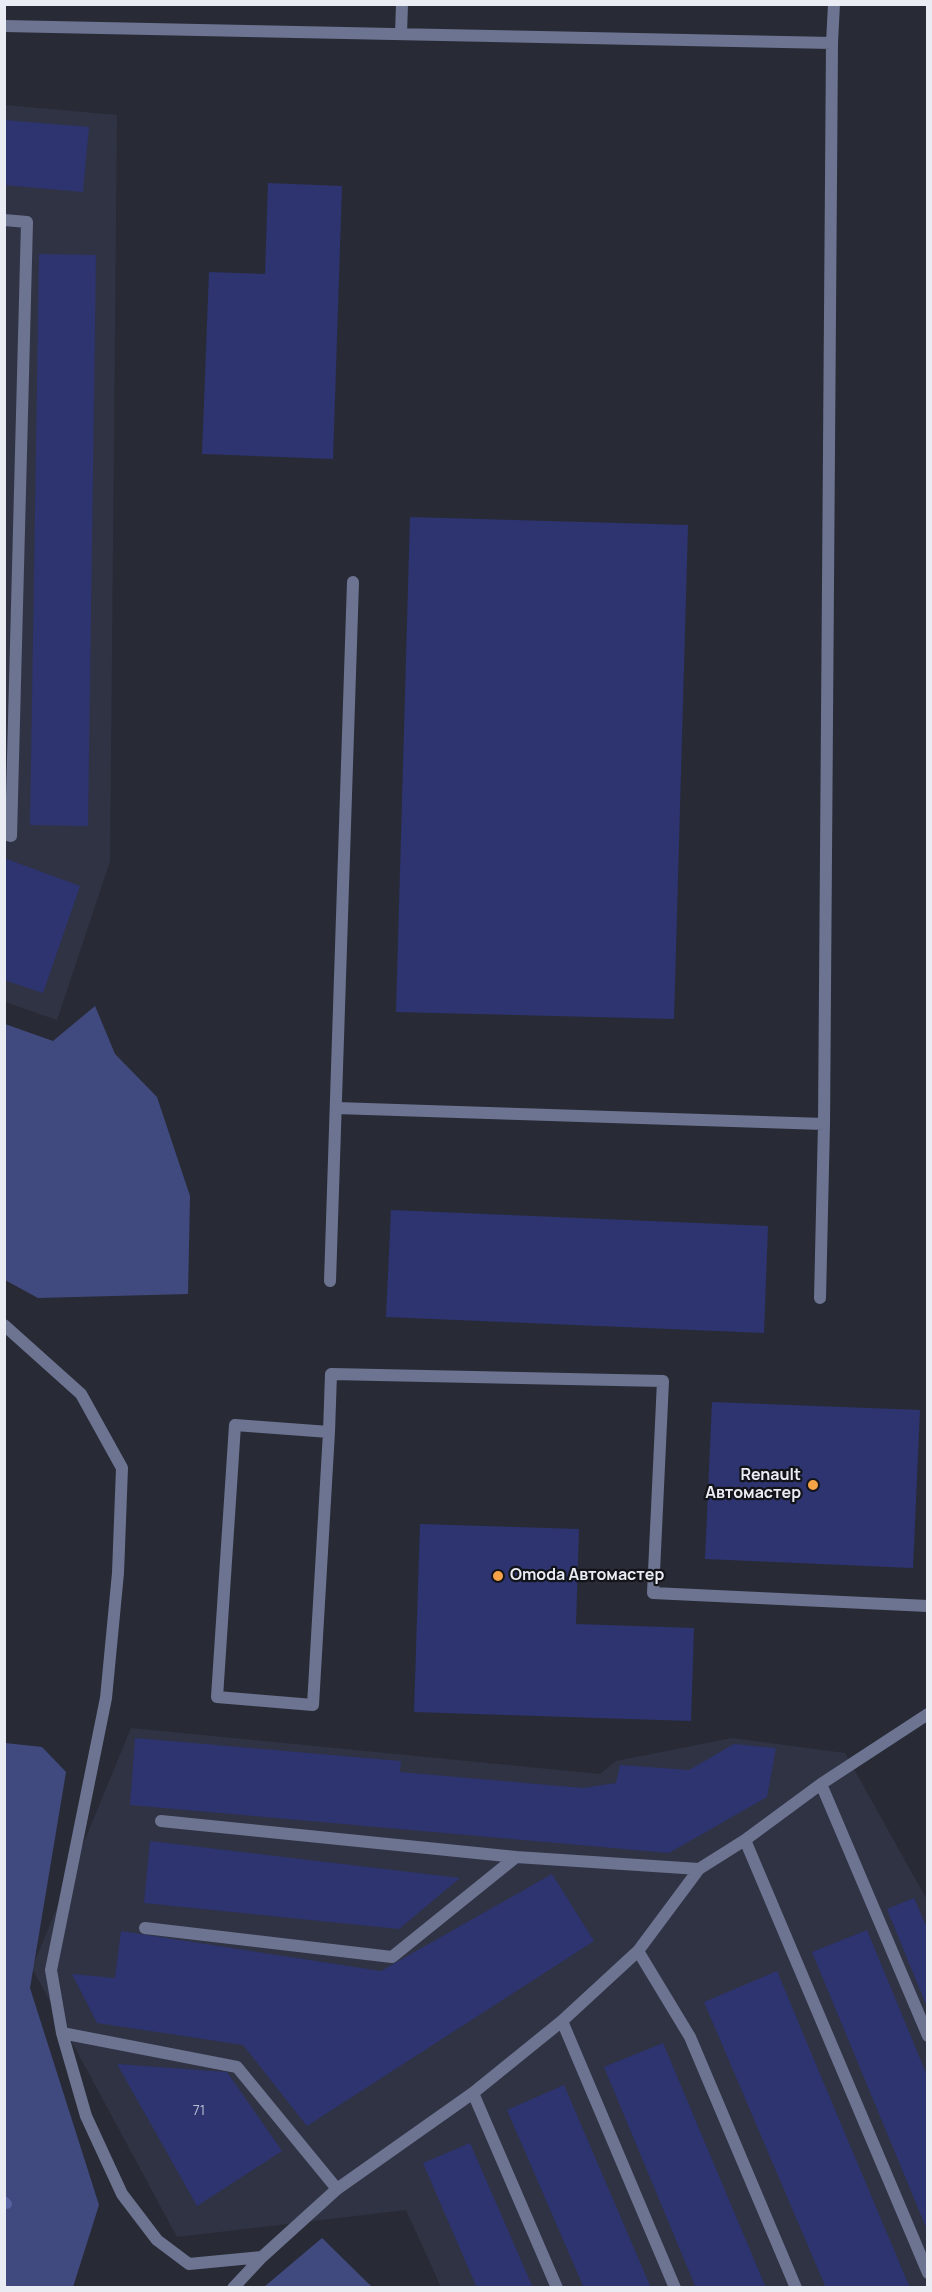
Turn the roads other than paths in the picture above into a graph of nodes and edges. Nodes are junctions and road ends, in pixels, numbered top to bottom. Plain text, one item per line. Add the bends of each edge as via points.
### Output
1 (402, 4) edge
2 (834, 4) edge
3 (4, 26) edge
4 (401, 34) junction
5 (832, 43) junction
6 (4, 220) edge
7 (354, 582) dead end
8 (4, 834) edge
9 (336, 1108) junction
10 (824, 1124) junction
11 (330, 1281) dead end
12 (820, 1298) dead end
13 (4, 1325) edge
14 (329, 1432) junction
15 (927, 1606) edge
16 (927, 1714) edge
17 (821, 1784) junction
18 (161, 1821) dead end
19 (745, 1840) junction
20 (516, 1857) junction
21 (699, 1869) junction
22 (145, 1928) dead end
23 (638, 1951) junction
24 (562, 2021) junction
25 (62, 2033) junction
26 (927, 2036) edge
27 (472, 2093) junction
28 (337, 2188) junction
29 (262, 2257) junction
30 (927, 2274) edge
31 (233, 2288) edge
32 (557, 2288) edge
33 (675, 2288) edge
34 (796, 2288) edge

1 - 4 lane
2 - 5 lane
3 - 4 lane
4 - 5 lane
5 - 10 lane
6 - 8 lane via 27,222 11,836
7 - 9 lane
9 - 10 lane
9 - 11 lane
10 - 12 lane
13 - 25 lane via 81,1394 122,1468 118,1573 106,1698 51,1970
14 - 14 lane via 235,1425 217,1697 313,1705
14 - 15 lane via 331,1374 663,1381 653,1593
16 - 17 lane
17 - 19 lane
17 - 26 lane
18 - 20 lane
19 - 21 lane
19 - 30 lane
20 - 21 lane
20 - 22 lane via 392,1957
21 - 23 lane
23 - 24 lane
23 - 34 lane via 690,2037
24 - 27 lane
24 - 33 lane
25 - 28 lane via 237,2067
25 - 29 lane via 86,2116 122,2194 157,2240 189,2264
27 - 28 lane
27 - 32 lane
28 - 29 lane
29 - 31 lane

